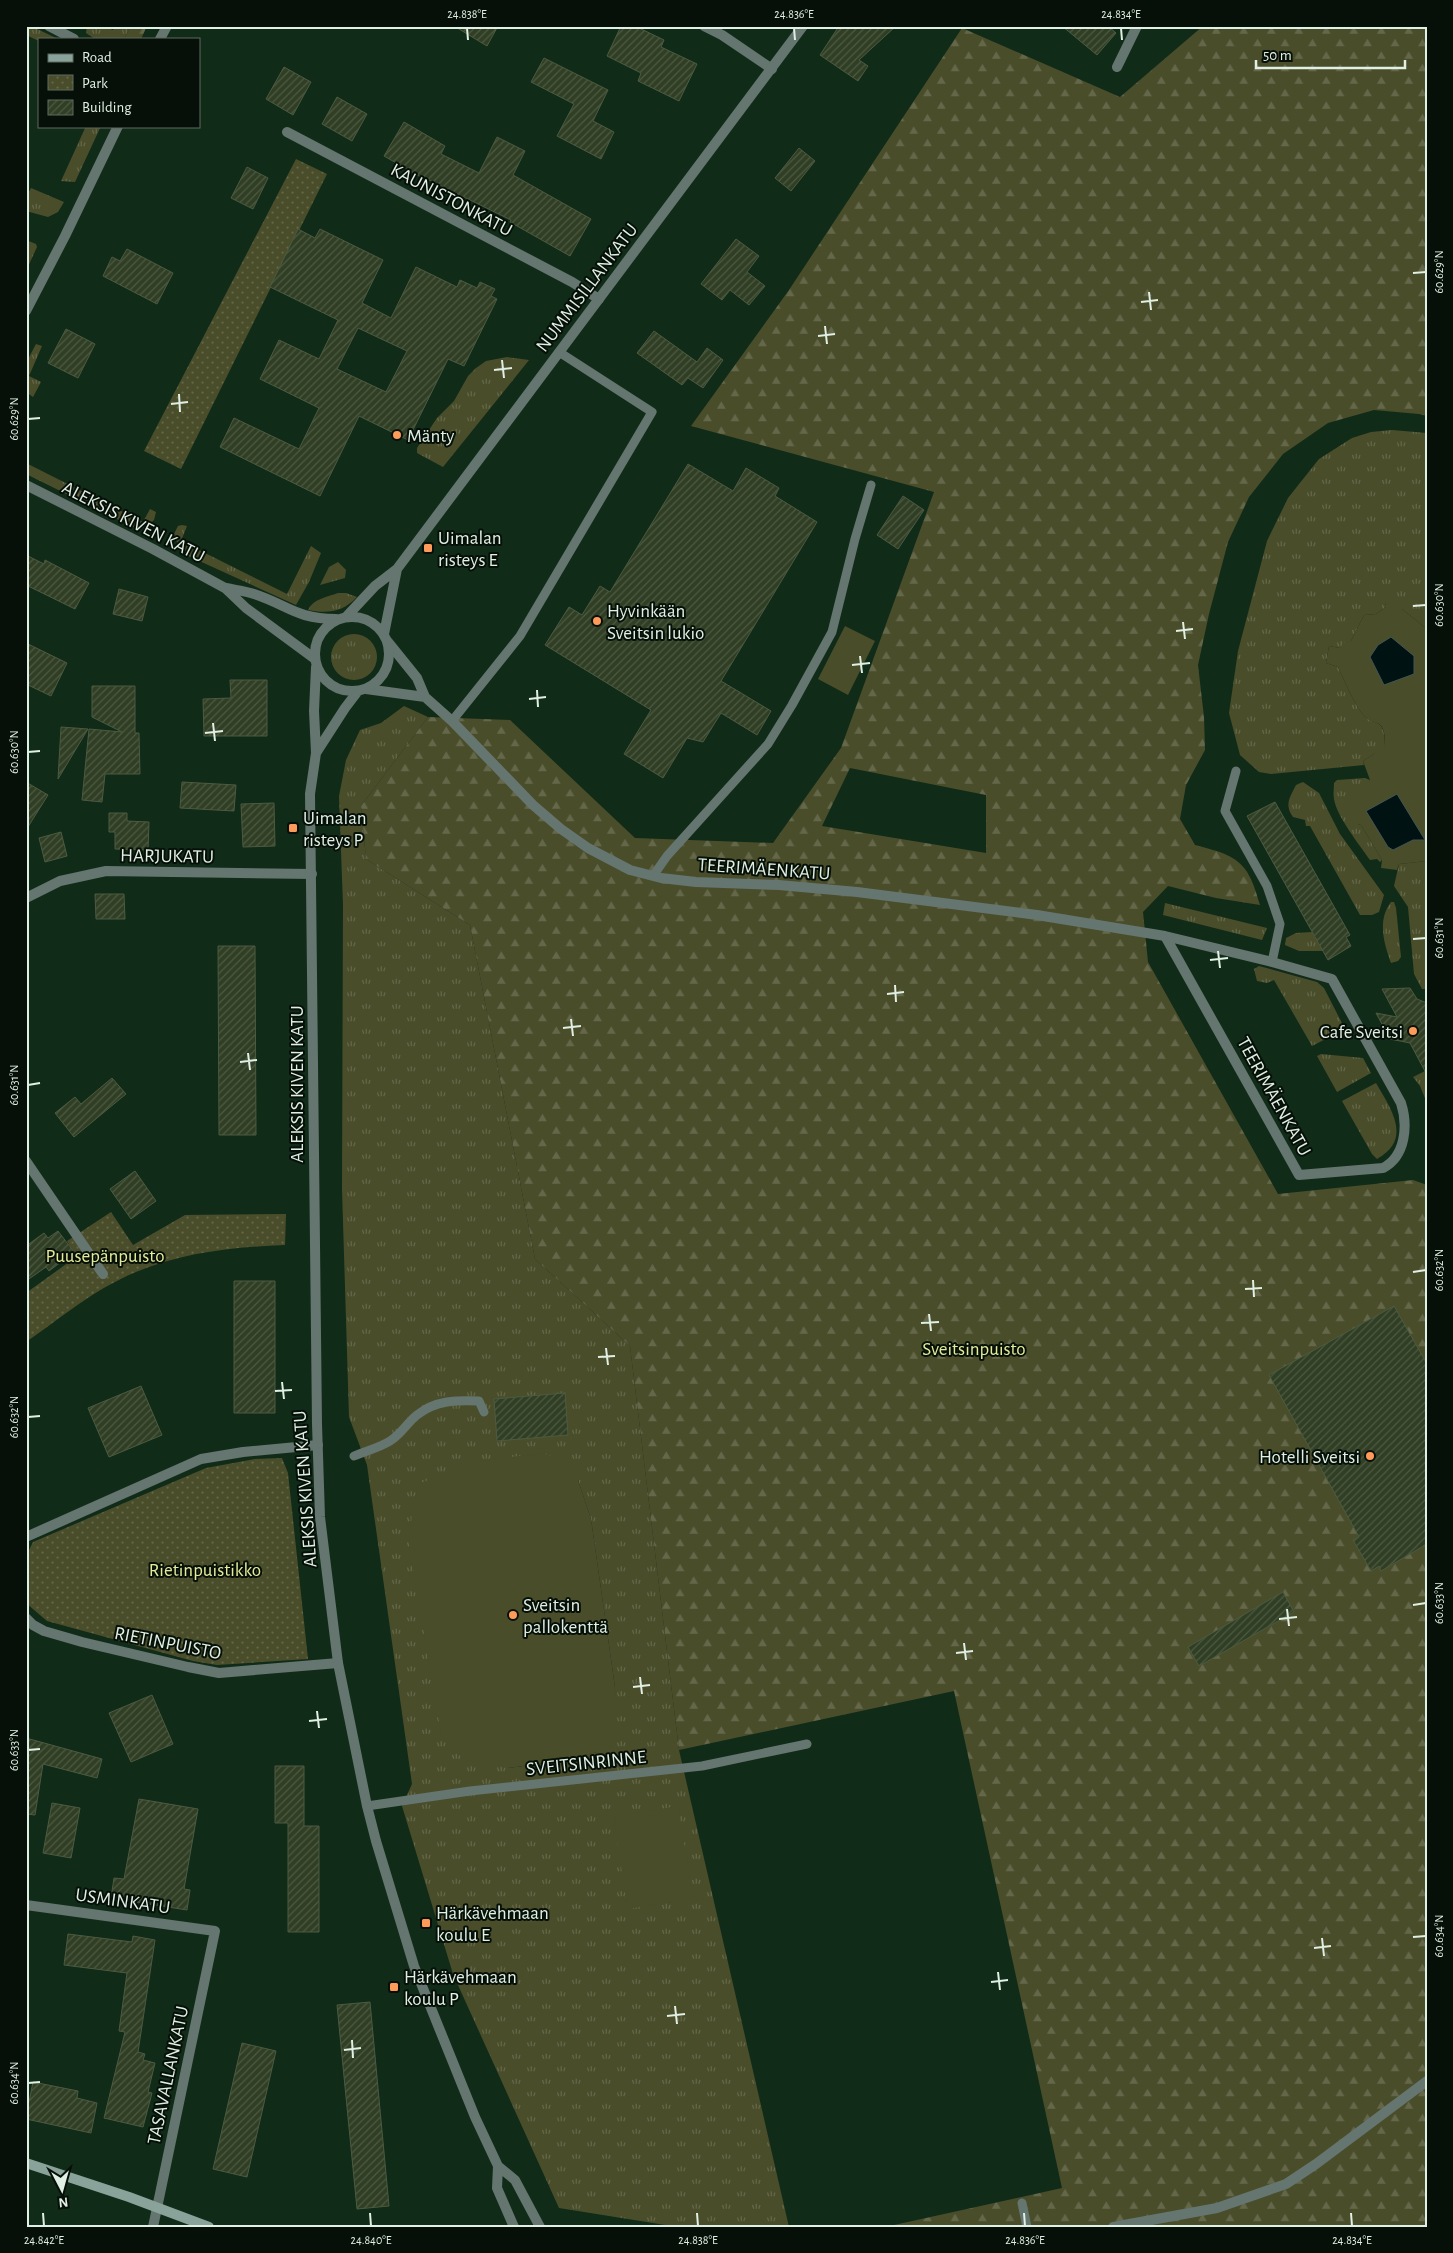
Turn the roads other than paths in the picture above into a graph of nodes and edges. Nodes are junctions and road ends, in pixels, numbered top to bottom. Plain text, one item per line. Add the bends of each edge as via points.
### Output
1 (49, 26) edge
2 (167, 26) edge
3 (704, 26) edge
4 (803, 26) edge
5 (1137, 26) edge
6 (72, 38) edge
7 (161, 38) edge
8 (1117, 67) dead end
9 (772, 68) junction
10 (117, 128) edge
11 (287, 132) dead end
12 (599, 299) junction
13 (26, 310) edge
14 (559, 352) junction
15 (26, 485) edge
16 (871, 485) dead end
17 (398, 570) junction
18 (226, 588) junction
19 (343, 618) junction
20 (386, 638) junction
21 (315, 663) junction
22 (362, 690) junction
23 (425, 697) junction
24 (452, 722) junction
25 (316, 753) junction
26 (1236, 770) dead end
27 (312, 874) junction
28 (654, 876) junction
29 (26, 898) edge
30 (1165, 936) junction
31 (1272, 962) junction
32 (26, 1161) edge
33 (102, 1274) dead end
34 (484, 1412) dead end
35 (318, 1445) junction
36 (354, 1456) dead end
37 (26, 1537) edge
38 (26, 1618) edge
39 (338, 1663) junction
40 (807, 1744) dead end
41 (367, 1806) junction
42 (26, 1905) edge
43 (215, 1930) joint
44 (1427, 2081) edge
45 (26, 2163) edge
46 (498, 2166) junction
47 (1022, 2203) dead end
48 (157, 2207) junction
49 (153, 2227) edge
50 (209, 2227) edge
51 (514, 2227) edge
52 (540, 2227) edge
53 (1027, 2227) edge
54 (1113, 2227) edge

1 - 6 street
2 - 7 street
3 - 9 street
4 - 9 street, NUMMISILLANKATU
5 - 8 street
9 - 12 street, NUMMISILLANKATU
10 - 13 street
11 - 12 street, KAUNISTONKATU
12 - 14 street, NUMMISILLANKATU
14 - 17 street, NUMMISILLANKATU
14 - 24 lane via 652,412 520,636
15 - 18 street, ALEKSIS KIVEN KATU
16 - 28 lane via 832,632 792,705 768,744 667,856
17 - 19 street, NUMMISILLANKATU via 375,586
17 - 20 street, NUMMISILLANKATU
18 - 19 street, ALEKSIS KIVEN KATU via 254,594 298,615
18 - 21 street, ALEKSIS KIVEN KATU
19 - 20 street via 368,620
19 - 21 street via 328,625 319,635
20 - 22 street via 390,653 384,674 376,683
20 - 23 street, TEERIMÄENKATU via 417,678
21 - 22 street via 321,676 333,686 348,692
21 - 25 street, ALEKSIS KIVEN KATU
22 - 23 street
22 - 25 street, ALEKSIS KIVEN KATU via 344,708
23 - 24 street, TEERIMÄENKATU
24 - 28 street, TEERIMÄENKATU via 532,805 561,830 630,870
25 - 27 street, ALEKSIS KIVEN KATU via 310,794
26 - 31 lane via 1225,811 1267,886 1280,924
27 - 29 street, HARJUKATU via 106,871 60,881
27 - 35 street, ALEKSIS KIVEN KATU
28 - 30 street, TEERIMÄENKATU via 696,882 857,892 1037,915
30 - 31 street, TEERIMÄENKATU
30 - 31 street, TEERIMÄENKATU via 1299,1175 1383,1168 1390,1164 1403,1143 1405,1116 1401,1103 1332,979
32 - 33 street
34 - 36 lane via 479,1401 437,1403 417,1415 389,1442
35 - 37 street via 201,1459
35 - 39 street, ALEKSIS KIVEN KATU via 320,1517
38 - 39 street, RIETINPUISTO via 44,1631 82,1642 219,1672
39 - 41 street, ALEKSIS KIVEN KATU
40 - 41 lane, SVEITSINRINNE via 702,1766 470,1791
41 - 46 street, ALEKSIS KIVEN KATU via 414,1966
42 - 43 street, USMINKATU
43 - 48 street, TASAVALLANKATU
44 - 54 street via 1286,2184 1217,2208
45 - 48 main road
46 - 51 street, ALEKSIS KIVEN KATU via 497,2188
46 - 52 street, ALEKSIS KIVEN KATU via 515,2180
47 - 53 lane
48 - 49 street, TASAVALLANKATU
48 - 50 main road

